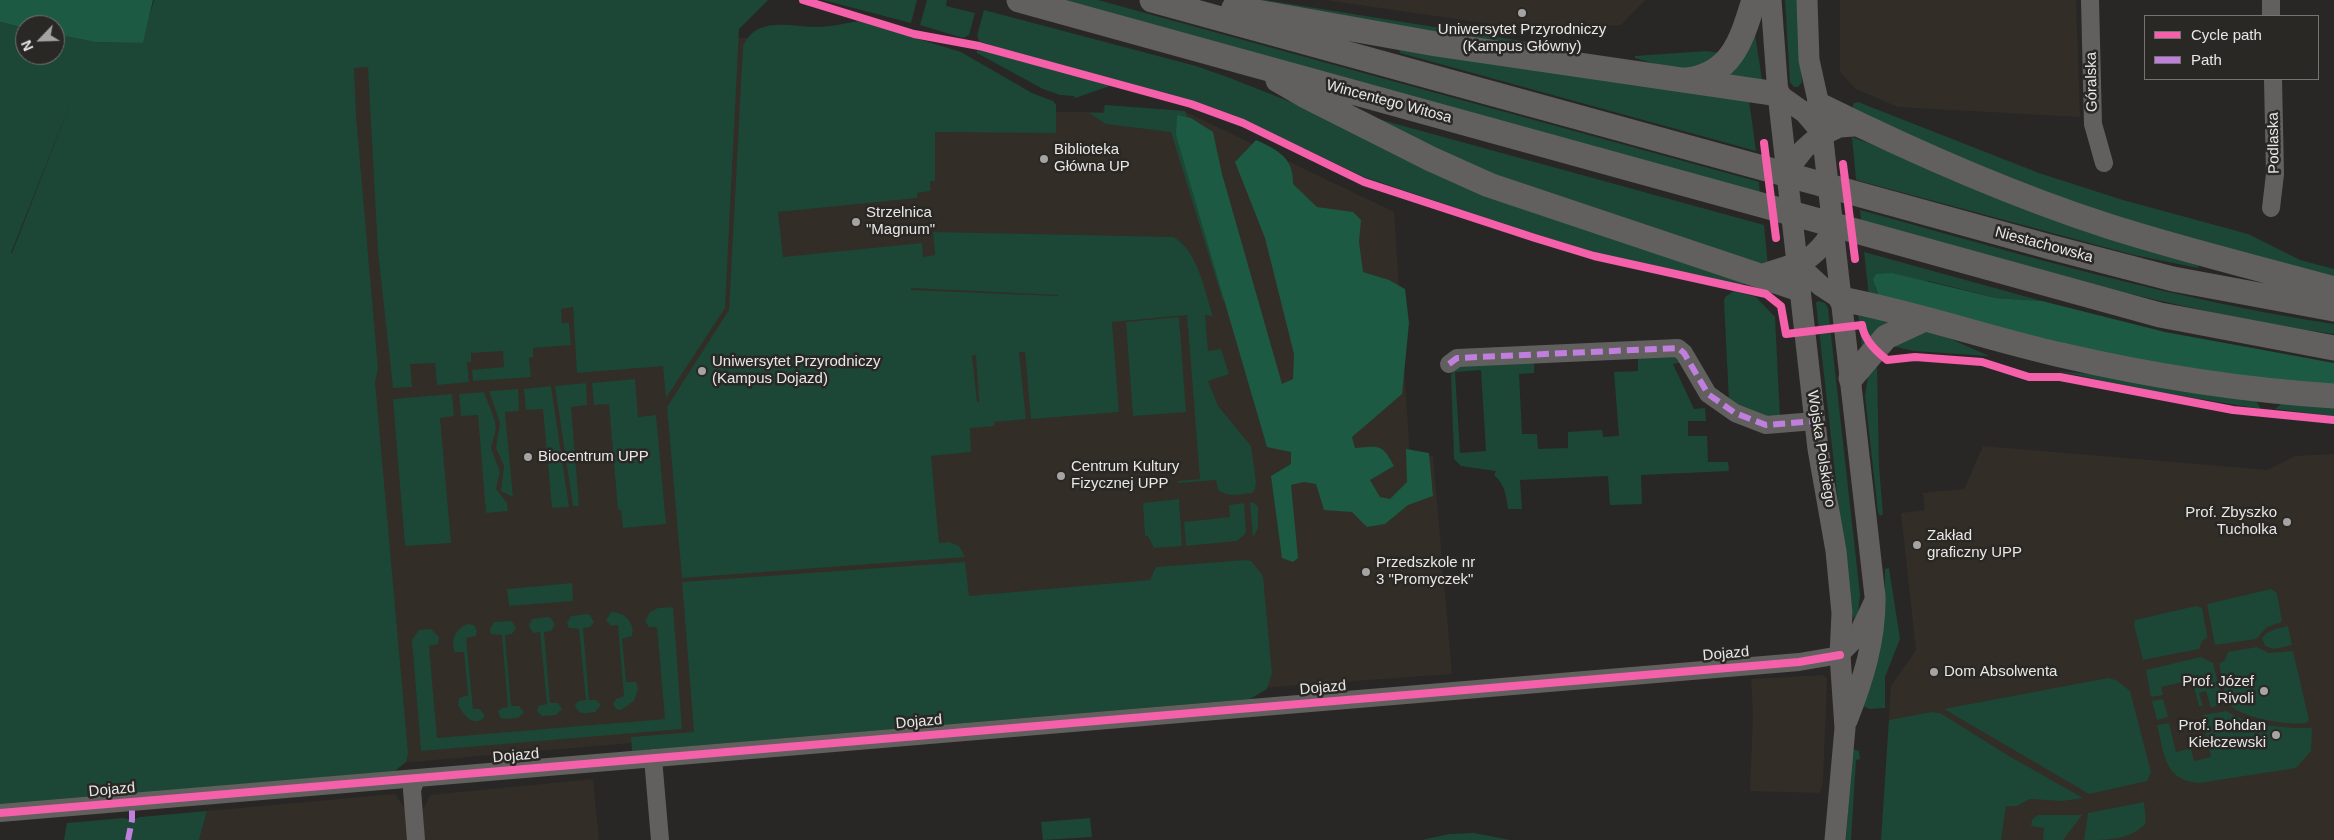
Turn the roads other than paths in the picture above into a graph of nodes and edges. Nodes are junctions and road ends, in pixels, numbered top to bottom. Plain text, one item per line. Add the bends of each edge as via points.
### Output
1 (1019, 0) edge
2 (1152, 0) edge
3 (1187, 0) edge
4 (1754, 0) edge
5 (1771, 0) edge
6 (1806, 0) edge
7 (2090, 0) edge
8 (2271, 0) edge
9 (2271, 15) edge
10 (1250, 63) junction
11 (1679, 80) junction
12 (2273, 80) edge
13 (1778, 94) junction
14 (1819, 105) junction
15 (1854, 124) junction
16 (1822, 133) junction
17 (1792, 151) junction
18 (2104, 163) dead end
19 (2271, 208) dead end
20 (1828, 251) junction
21 (1797, 266) junction
22 (2334, 289) edge
23 (1841, 299) junction
24 (2334, 309) edge
25 (1925, 319) junction
26 (2334, 348) edge
27 (1449, 364) dead end
28 (1851, 378) junction
29 (2334, 396) edge
30 (1815, 421) junction
31 (1875, 596) junction
32 (1840, 655) junction
33 (1844, 728) junction
34 (653, 758) junction
35 (416, 779) junction
36 (0, 813) edge
37 (416, 840) edge
38 (660, 840) edge
39 (1836, 840) edge

1 - 10 main road, Wincentego Witosa
2 - 24 main road, Niestachowska via 2165,277
3 - 11 main road via 1436,44
4 - 11 main road via 1741,41 1728,60 1704,76
5 - 13 street
6 - 14 street via 1809,60
7 - 18 street, Góralska via 2093,124
8 - 9 street
10 - 21 main road via 1304,95 1469,177 1527,199 1764,276
10 - 26 main road, Wincentego Witosa via 2160,315
11 - 13 main road
12 - 19 street, Podlaska via 2275,174
13 - 16 street via 1805,113
13 - 17 street
14 - 15 main road
14 - 16 street
15 - 16 main road via 1839,125
15 - 22 main road via 2107,226
16 - 17 street
16 - 20 street via 1832,220
17 - 21 street, Wojska Polskiego via 1786,172
20 - 21 street
20 - 23 street, Wojska Polskiego
21 - 23 street
21 - 30 street, Wojska Polskiego
23 - 25 main road
23 - 28 street, Wojska Polskiego
25 - 28 main road via 1886,337
25 - 29 main road via 2044,351 2160,376 2249,389
27 - 30 street via 1457,358 1673,347 1682,350 1708,394 1735,413 1766,425
28 - 31 street, Wojska Polskiego
30 - 32 street, Wojska Polskiego via 1836,551 1842,613
31 - 32 street via 1854,641
31 - 33 street, Wojska Polskiego via 1874,631 1866,668
32 - 33 street, Wojska Polskiego
32 - 34 street, Dojazd via 1799,662
33 - 39 street, Wojska Polskiego
34 - 35 street, Dojazd
34 - 38 street
35 - 36 street, Dojazd
35 - 37 street via 412,790

